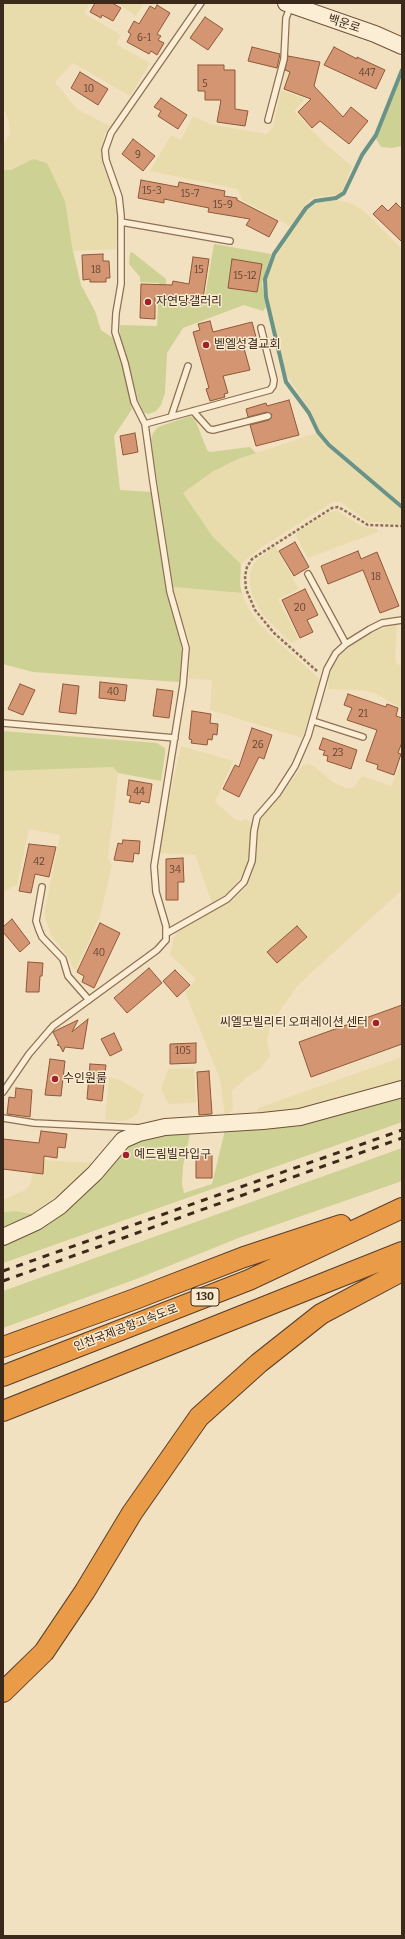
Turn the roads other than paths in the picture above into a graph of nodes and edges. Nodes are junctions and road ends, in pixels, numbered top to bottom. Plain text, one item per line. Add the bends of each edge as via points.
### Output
1 (201, 3) edge
2 (288, 4) edge
3 (402, 46) edge
4 (268, 120) dead end
5 (121, 222) junction
6 (230, 241) dead end
7 (261, 328) dead end
8 (188, 366) dead end
9 (193, 411) junction
10 (268, 416) dead end
11 (171, 417) junction
12 (145, 424) junction
13 (308, 574) dead end
14 (402, 620) edge
15 (346, 644) junction
16 (313, 721) junction
17 (3, 723) edge
18 (363, 737) dead end
19 (175, 738) junction
20 (42, 887) dead end
21 (167, 933) junction
22 (89, 1000) junction
23 (402, 1089) edge
24 (3, 1092) edge
25 (3, 1118) edge
26 (150, 1129) junction
27 (402, 1205) edge
28 (402, 1208) edge
29 (3, 1237) edge
30 (402, 1252) edge
31 (402, 1271) edge
32 (3, 1347) edge
33 (3, 1376) edge
34 (3, 1411) edge
35 (3, 1692) edge

1 - 5 lane via 107,142 106,160 119,197
2 - 3 street, 백운로
2 - 4 lane via 284,59
5 - 6 lane
5 - 12 lane via 121,284 115,332 134,402
7 - 9 lane via 274,380 270,390
8 - 11 lane
9 - 10 lane via 209,429 213,430
9 - 11 lane
11 - 12 lane
12 - 19 lane via 170,592 186,648
13 - 15 lane
14 - 15 lane via 376,626
15 - 16 lane via 336,653 327,669
16 - 18 lane
16 - 21 lane via 295,766 257,817 252,861 244,882 227,899
17 - 19 lane
19 - 21 lane via 154,866 156,892
20 - 22 lane via 37,915 39,930 42,937 63,959 68,976
21 - 22 lane via 166,940 157,950
22 - 24 lane via 45,1034 28,1054
23 - 26 street via 300,1117
25 - 26 lane via 42,1123
26 - 29 street via 123,1140 95,1173 60,1206 36,1222
27 - 32 highway via 244,1257
28 - 33 highway, 인천국제공항고속도로 / 130 via 249,1280
30 - 34 highway, 130
31 - 35 highway via 320,1314 258,1363 199,1417 132,1513 85,1591 44,1652

